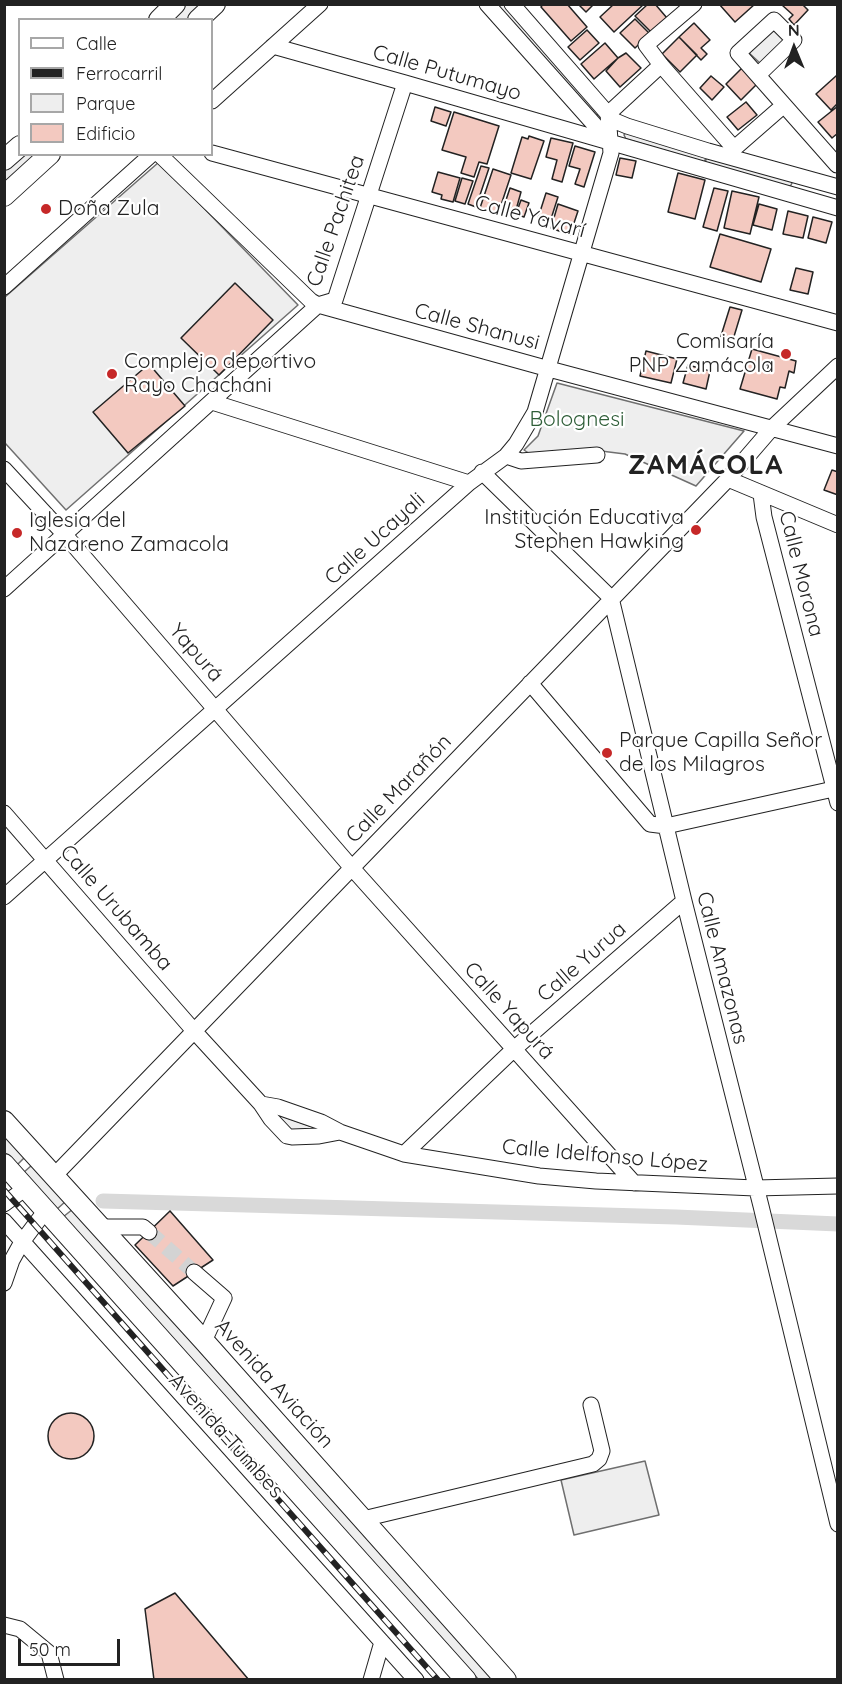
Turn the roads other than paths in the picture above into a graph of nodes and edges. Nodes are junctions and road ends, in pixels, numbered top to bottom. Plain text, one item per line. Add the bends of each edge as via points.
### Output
1 (175, 4) edge
2 (215, 4) edge
3 (320, 4) edge
4 (487, 4) edge
5 (512, 4) edge
6 (694, 4) edge
7 (161, 18) edge
8 (200, 18) edge
9 (273, 46) junction
10 (661, 65) junction
11 (758, 75) dead end
12 (405, 82) junction
13 (213, 100) edge
14 (784, 105) junction
15 (608, 114) junction
16 (609, 141) junction
17 (18, 148) edge
18 (731, 152) junction
19 (213, 153) edge
20 (48, 156) edge
21 (150, 156) edge
22 (161, 156) edge
23 (4, 160) edge
24 (833, 174) edge
25 (802, 178) junction
26 (369, 195) junction
27 (796, 195) junction
28 (4, 196) edge
29 (818, 202) junction
30 (837, 208) edge
31 (582, 253) junction
32 (4, 287) edge
33 (318, 305) junction
34 (837, 323) edge
35 (837, 366) edge
36 (549, 369) junction
37 (212, 402) junction
38 (772, 428) junction
39 (837, 446) edge
40 (597, 455) dead end
41 (506, 456) junction
42 (4, 469) edge
43 (482, 472) junction
44 (728, 479) junction
45 (470, 483) junction
46 (761, 494) junction
47 (837, 525) edge
48 (65, 535) junction
49 (4, 588) edge
50 (611, 598) junction
51 (530, 683) junction
52 (217, 710) junction
53 (836, 793) edge
54 (4, 813) edge
55 (666, 826) junction
56 (46, 860) junction
57 (352, 868) junction
58 (4, 897) edge
59 (684, 901) junction
60 (195, 1032) junction
61 (514, 1049) junction
62 (261, 1104) junction
63 (4, 1121) edge
64 (340, 1132) junction
65 (404, 1154) junction
66 (4, 1164) edge
67 (54, 1176) junction
68 (634, 1183) junction
69 (837, 1186) edge
70 (26, 1188) junction
71 (755, 1188) junction
72 (4, 1204) edge
73 (46, 1210) junction
74 (4, 1221) edge
75 (100, 1227) junction
76 (149, 1232) tunnel mouth
77 (22, 1242) junction
78 (194, 1272) tunnel mouth
79 (4, 1283) edge
80 (204, 1341) junction
81 (591, 1405) dead end
82 (363, 1519) junction
83 (837, 1524) edge
84 (4, 1625) edge
85 (382, 1642) junction
86 (56, 1680) edge
87 (371, 1680) edge
88 (416, 1680) edge
89 (466, 1680) edge
90 (506, 1680) edge

1 - 7 main road
2 - 8 main road
3 - 9 street
4 - 16 street
5 - 15 street
6 - 10 street via 646,45
9 - 12 street, Calle Putumayo
9 - 13 street
10 - 15 street
10 - 18 street
11 - 14 street
12 - 16 street, Calle Putumayo
12 - 26 street, Calle Pachitea
14 - 18 street
14 - 24 street
15 - 16 street, Calle Ucayali
15 - 18 street via 627,126
16 - 27 street, Calle Putumayo
16 - 31 street, Calle Ucayali via 611,153
17 - 23 main road
18 - 25 street
19 - 26 street, Calle Yavarí
20 - 28 main road
21 - 32 street
22 - 33 street, Calle Shanusi
24 - 25 street
24 - 29 street
25 - 27 street
26 - 31 street, Calle Yavarí
26 - 33 street, Calle Pachitea via 335,300
27 - 29 street, Calle Putumayo
29 - 30 street, Calle Putumayo
31 - 34 street, Calle Yavarí
31 - 36 street, Calle Ucayali
33 - 36 street, Calle Shanusi
33 - 37 street, Calle Pachitea
35 - 38 street, Calle Marañón
36 - 38 street, Calle Shanusi
36 - 41 street, Calle Ucayali via 535,412
37 - 45 street
37 - 48 street, Calle Pachitea
38 - 39 street, Calle Shanusi
38 - 44 street, Calle Marañón
40 - 41 street via 521,460
41 - 43 street, Calle Ucayali
42 - 48 street, Yapurá
43 - 45 street, Calle Ucayali
43 - 50 street
44 - 46 street
44 - 50 street, Calle Marañón
45 - 52 street, Calle Ucayali
46 - 47 street
46 - 53 street, Calle Morona
48 - 49 street, Calle Pachitea
48 - 52 street, Yapurá
50 - 51 street, Calle Marañón
50 - 55 street, Calle Amazonas
51 - 55 street via 650,824
51 - 57 street, Calle Marañón
52 - 56 street, Calle Ucayali
52 - 57 street, Yapurá
53 - 55 street
54 - 56 street, Calle Urubamba
55 - 59 street, Calle Amazonas
56 - 58 street, Calle Ucayali
56 - 60 street, Calle Urubamba
57 - 60 street, Calle Marañón
57 - 61 street, Calle Yapurá
59 - 61 street, Calle Yurua
59 - 71 street, Calle Amazonas
60 - 62 street
60 - 67 street, Calle Marañón
61 - 65 street, Calle Yurua
61 - 68 street, Calle Yapurá
62 - 64 street, Calle Idelfonso López via 299,1114
62 - 64 street via 286,1136
63 - 67 main road, Avenida Aviación
64 - 65 street, Calle Idelfonso López
65 - 68 street, Calle Idelfonso López via 539,1176
66 - 70 main road
67 - 75 main road, Avenida Aviación
68 - 71 street, Calle Idelfonso López
69 - 71 street, Calle Idelfonso López
70 - 72 street
70 - 73 main road
71 - 83 street, Calle Amazonas
73 - 77 street
73 - 89 main road
74 - 77 street, Avenida Tumbes
75 - 76 street via 143,1227
75 - 80 main road, Avenida Aviación
77 - 79 street
77 - 85 street, Avenida Tumbes
78 - 80 street via 225,1298
80 - 82 main road, Avenida Aviación
81 - 82 street via 602,1451 593,1464
82 - 90 main road, Avenida Aviación
84 - 86 street via 20,1629 49,1653
85 - 87 street
85 - 88 street, Avenida Tumbes

